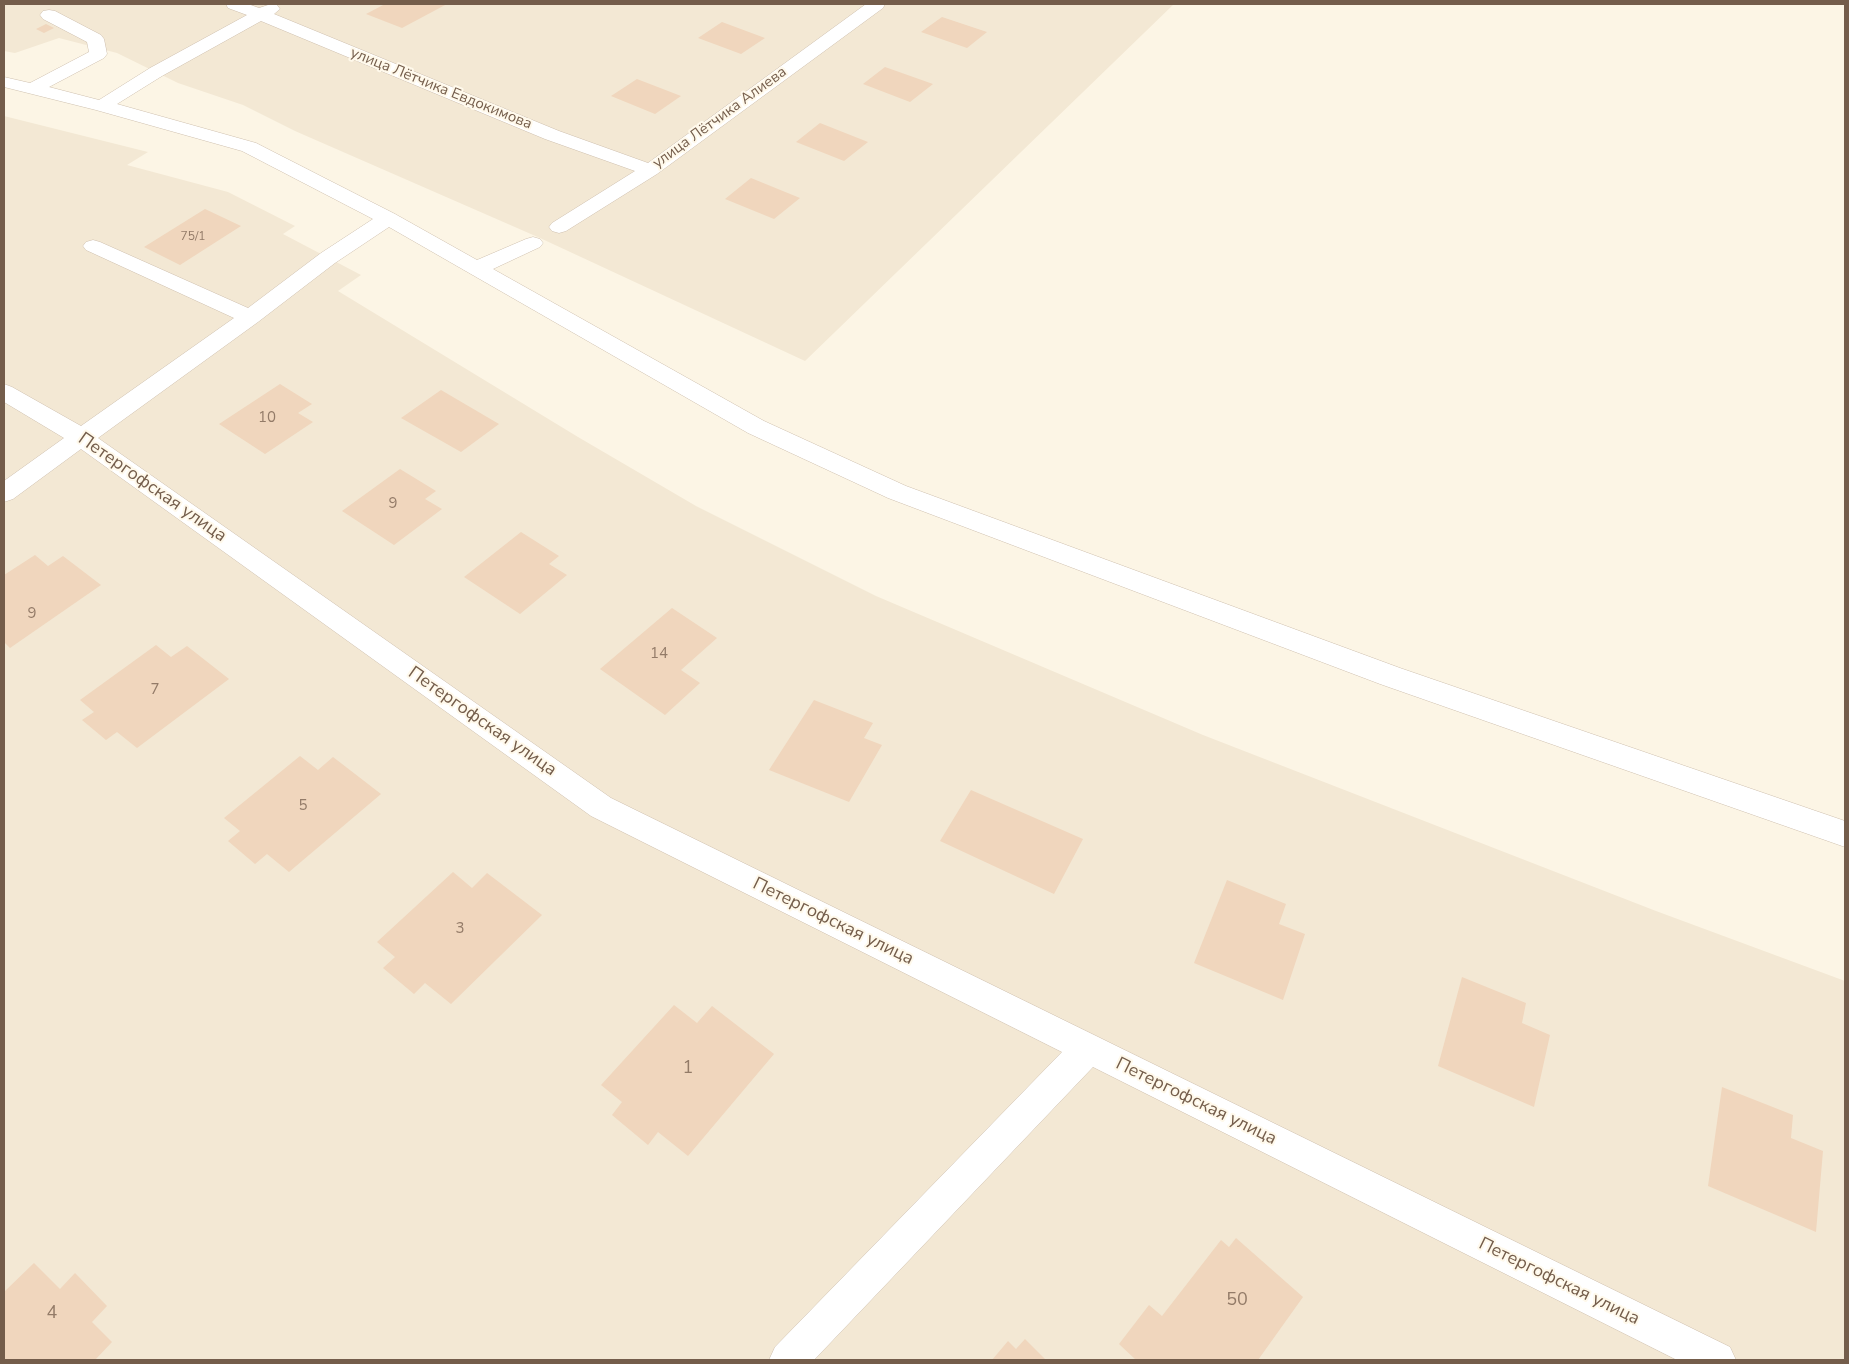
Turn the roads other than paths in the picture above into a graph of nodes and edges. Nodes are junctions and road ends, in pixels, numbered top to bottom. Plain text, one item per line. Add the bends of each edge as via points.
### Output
1 (234, 4) edge
2 (281, 4) edge
3 (877, 4) edge
4 (49, 14) dead end
5 (260, 15) junction
6 (4, 82) edge
7 (32, 89) junction
8 (102, 106) junction
9 (650, 170) junction
10 (388, 218) junction
11 (559, 226) dead end
12 (533, 243) dead end
13 (93, 246) dead end
14 (476, 268) junction
15 (250, 316) junction
16 (4, 392) edge
17 (82, 438) junction
18 (4, 493) edge
19 (1845, 834) edge
20 (1088, 1049) junction
21 (788, 1360) edge
22 (1717, 1360) edge

1 - 5 street, улица Лётчика Евдокимова
2 - 5 street
3 - 9 street, улица Лётчика Алиева
4 - 7 street via 95,39 98,54
5 - 8 street via 156,72
5 - 9 street, улица Лётчика Евдокимова via 552,135
6 - 7 street
7 - 8 street
8 - 10 street via 249,147
9 - 11 street, улица Лётчика Алиева
10 - 14 street
10 - 15 street
12 - 14 street
13 - 15 street
14 - 19 street via 756,427 898,492 1390,676
15 - 17 street
16 - 17 street, Петергофская улица
17 - 18 street
17 - 20 street, Петергофская улица via 601,807
20 - 21 street
20 - 22 street, Петергофская улица

